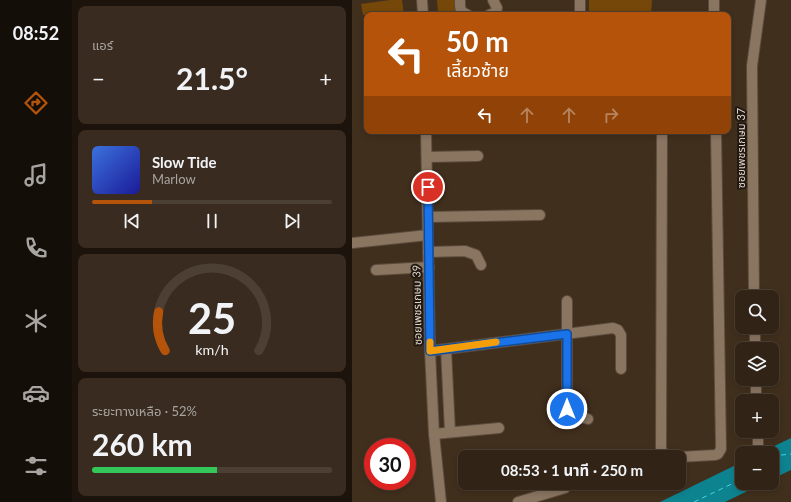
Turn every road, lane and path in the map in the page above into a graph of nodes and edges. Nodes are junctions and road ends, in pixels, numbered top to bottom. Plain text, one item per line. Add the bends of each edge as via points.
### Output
1 (422, 0) edge
2 (460, 0) edge
3 (493, 0) edge
4 (580, 0) edge
5 (714, 0) edge
6 (761, 0) edge
7 (423, 12) edge
8 (461, 12) edge
9 (496, 12) edge
10 (580, 12) edge
11 (714, 12) edge
12 (426, 134) edge
13 (662, 134) edge
14 (716, 134) edge
15 (478, 156) dead end
16 (427, 157) junction
17 (540, 215) dead end
18 (428, 216) junction
19 (428, 235) junction
20 (352, 243) edge
21 (428, 252) junction
22 (481, 265) dead end
23 (429, 267) junction
24 (376, 270) dead end
25 (754, 290) edge
26 (567, 301) dead end
27 (567, 334) junction
28 (446, 349) junction
29 (430, 351) junction
30 (621, 368) dead end
31 (588, 418) dead end
32 (499, 428) dead end
33 (450, 432) junction
34 (434, 434) junction
35 (661, 450) edge
36 (686, 457) edge
37 (558, 490) edge
38 (441, 502) edge
39 (518, 502) edge

1 - 7 street
2 - 8 street
3 - 9 street
4 - 10 street
5 - 11 street
6 - 25 street, ซอยเพชรเกษม 37 via 752,66
12 - 16 street, ซอยเพชรเกษม 39
13 - 35 street
14 - 36 street via 721,450 715,455
15 - 16 street
16 - 18 street, ซอยเพชรเกษม 39
17 - 18 street
18 - 19 street, ซอยเพชรเกษม 39
19 - 20 street
19 - 21 street, ซอยเพชรเกษม 39
21 - 22 street via 465,251 476,255
21 - 23 street, ซอยเพชรเกษม 39
23 - 24 street
23 - 29 street, ซอยเพชรเกษม 39
26 - 27 street
27 - 28 street
27 - 30 street via 613,328 618,330 621,335
27 - 31 street via 567,409 568,413 574,416
28 - 29 street
28 - 33 street
29 - 34 street, ซอยเพชรเกษม 39
32 - 33 street
33 - 34 street
34 - 38 street, ซอยเพชรเกษม 39
37 - 39 street

